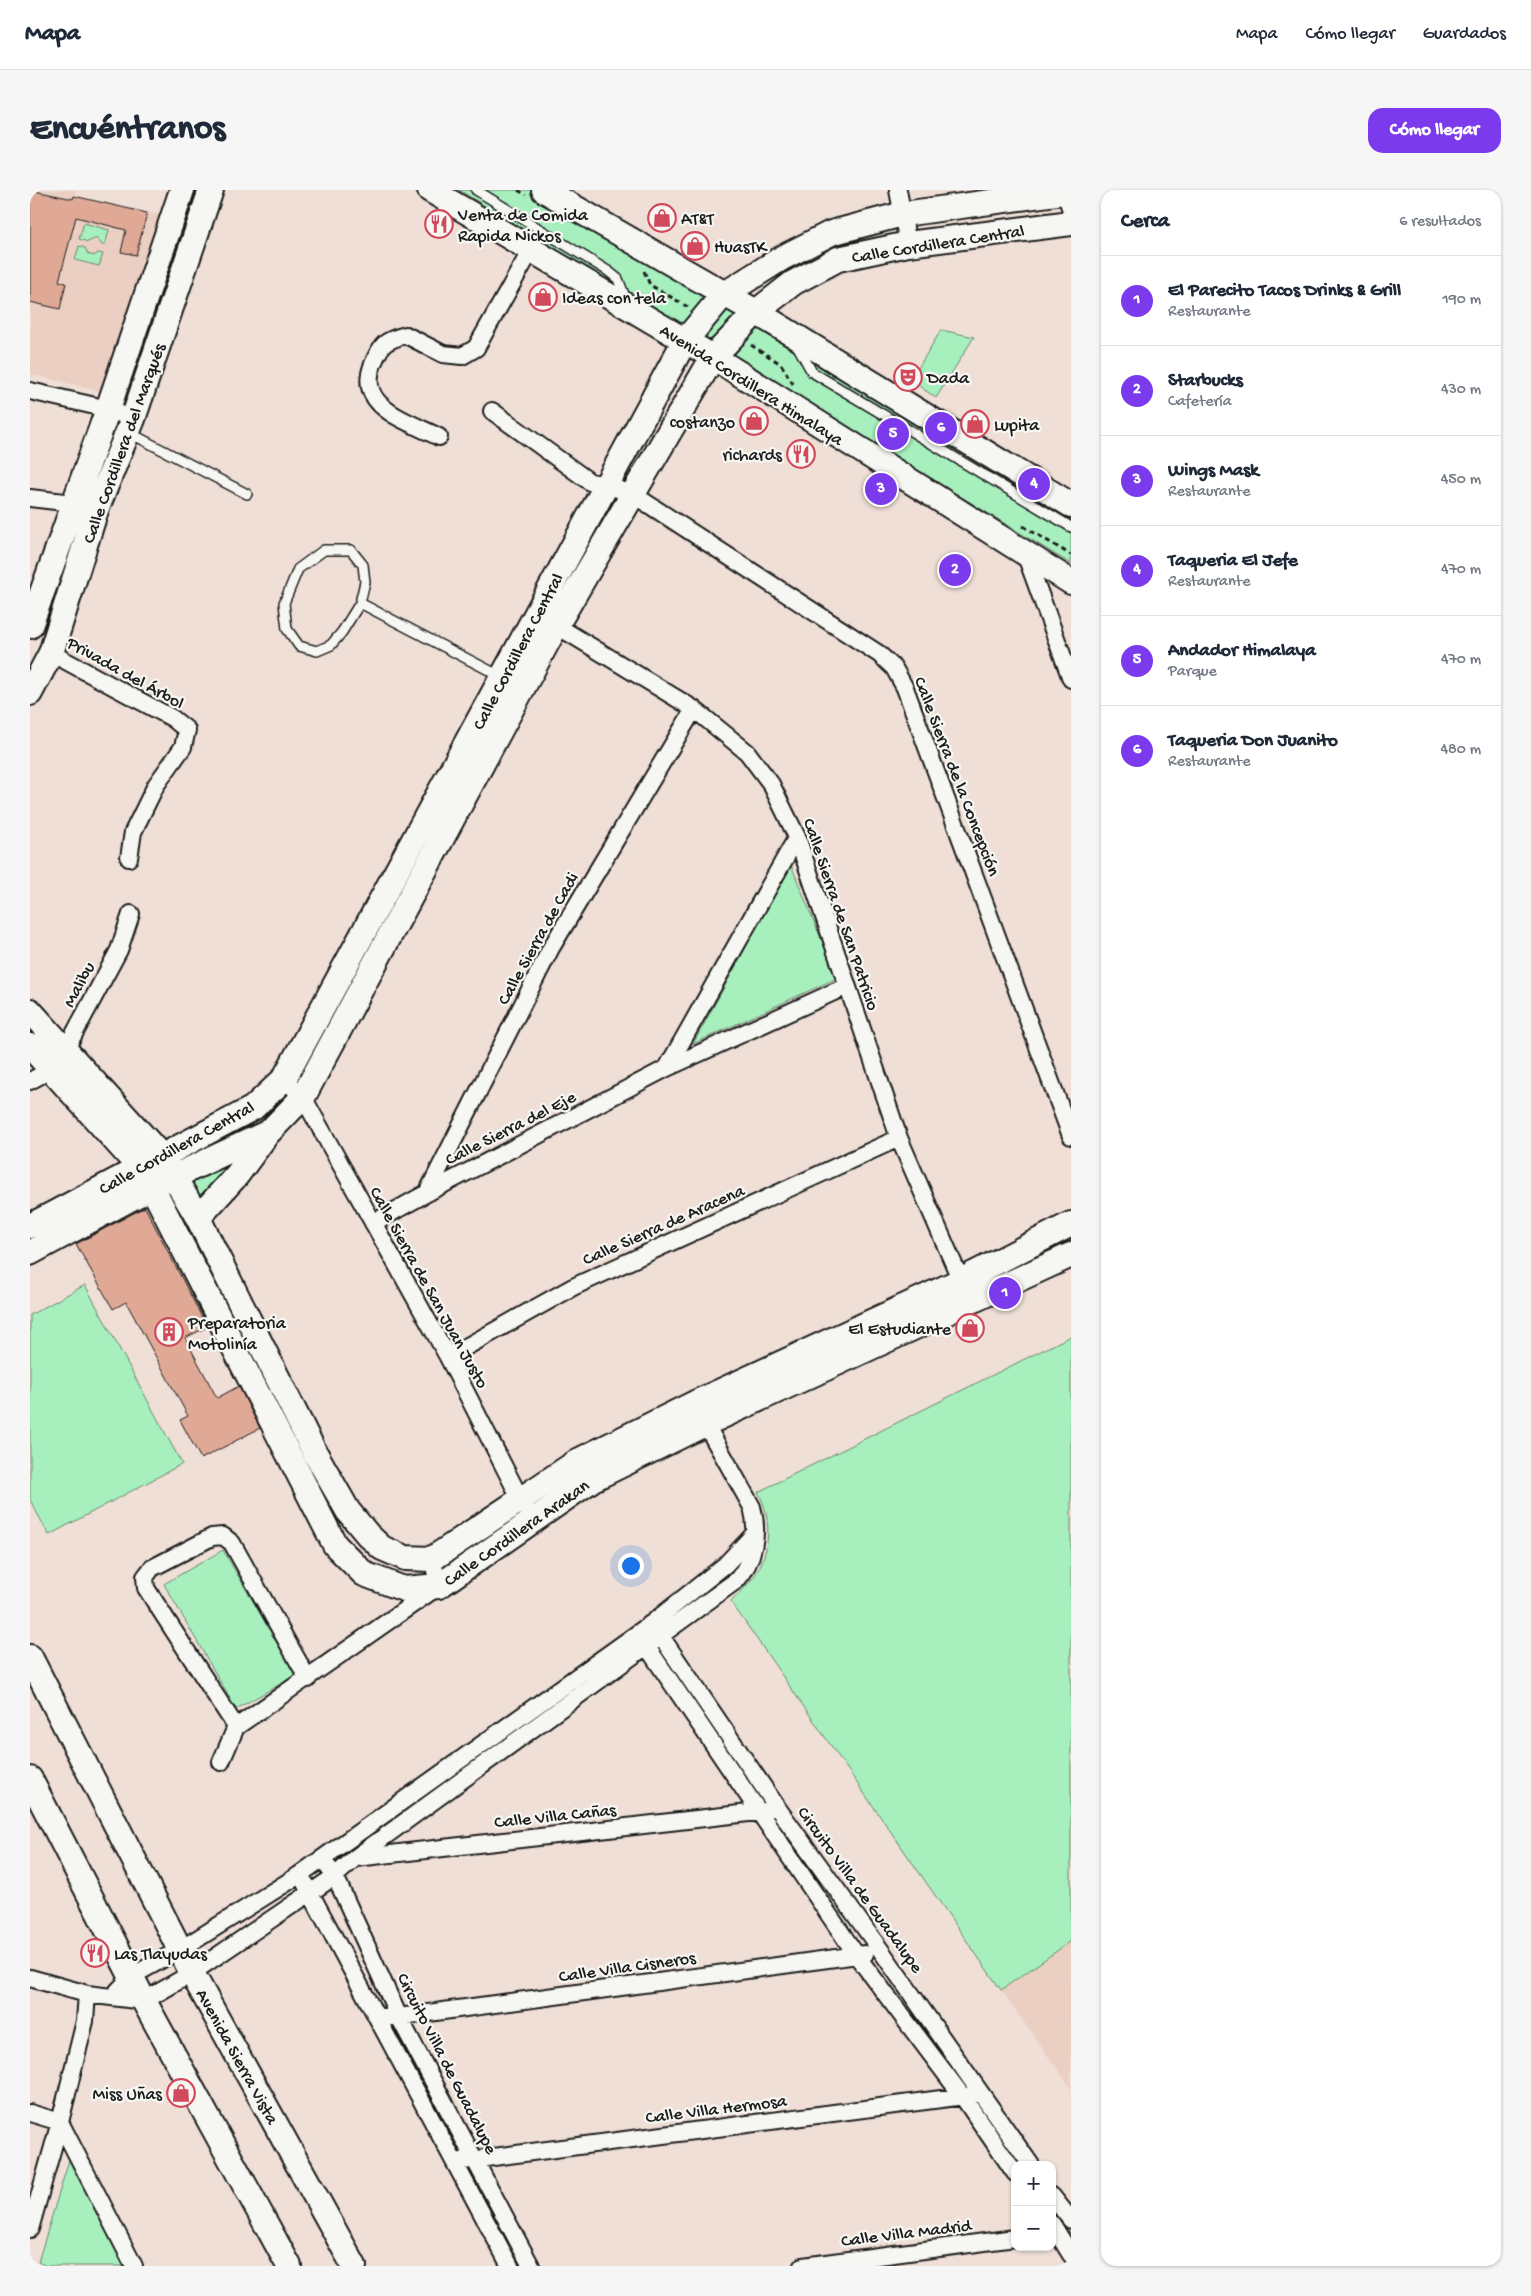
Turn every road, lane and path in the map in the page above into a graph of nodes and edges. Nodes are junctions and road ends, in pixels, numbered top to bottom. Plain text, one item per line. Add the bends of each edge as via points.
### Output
1 (182, 190) edge
2 (210, 190) edge
3 (430, 190) edge
4 (476, 190) edge
5 (518, 190) edge
6 (539, 195) edge
7 (1067, 196) edge
8 (897, 198) edge
9 (1071, 223) edge
10 (908, 244) junction
11 (531, 250) junction
12 (642, 266) dead end
13 (724, 295) junction
14 (630, 309) junction
15 (756, 312) junction
16 (705, 317) junction
17 (791, 334) junction
18 (734, 335) junction
19 (684, 342) junction
20 (713, 357) junction
21 (796, 388) dead end
22 (30, 391) edge
23 (108, 409) junction
24 (492, 412) dead end
25 (130, 426) junction
26 (438, 437) dead end
27 (607, 485) junction
28 (247, 494) dead end
29 (634, 495) junction
30 (30, 498) edge
31 (73, 502) junction
32 (1071, 506) edge
33 (96, 510) junction
34 (1021, 525) dead end
35 (1071, 527) edge
36 (1071, 555) edge
37 (1026, 556) junction
38 (1071, 582) edge
39 (360, 602) junction
40 (546, 620) junction
41 (30, 626) edge
42 (51, 653) junction
43 (502, 677) junction
44 (1071, 679) edge
45 (30, 693) edge
46 (694, 709) junction
47 (462, 751) junction
48 (484, 764) junction
49 (797, 836) junction
50 (129, 858) dead end
51 (131, 914) dead end
52 (847, 986) junction
53 (30, 1011) edge
54 (30, 1046) edge
55 (66, 1049) junction
56 (667, 1068) junction
57 (52, 1069) junction
58 (284, 1079) junction
59 (30, 1081) edge
60 (303, 1097) junction
61 (268, 1132) junction
62 (1071, 1136) edge
63 (899, 1138) junction
64 (139, 1167) junction
65 (168, 1167) junction
66 (152, 1187) junction
67 (427, 1193) junction
68 (198, 1218) junction
69 (373, 1223) junction
70 (1071, 1224) edge
71 (30, 1226) edge
72 (30, 1253) edge
73 (1071, 1255) edge
74 (966, 1291) junction
75 (448, 1357) junction
76 (695, 1403) junction
77 (705, 1424) junction
78 (521, 1500) junction
79 (532, 1521) junction
80 (432, 1559) junction
81 (439, 1586) junction
82 (656, 1629) junction
83 (641, 1639) junction
84 (30, 1657) edge
85 (308, 1679) junction
86 (236, 1727) junction
87 (221, 1762) dead end
88 (30, 1779) edge
89 (779, 1810) junction
90 (758, 1812) junction
91 (344, 1843) junction
92 (355, 1858) junction
93 (322, 1859) junction
94 (299, 1875) junction
95 (335, 1876) junction
96 (311, 1892) junction
97 (181, 1949) junction
98 (882, 1952) junction
99 (857, 1956) junction
100 (192, 1973) junction
101 (132, 1976) junction
102 (30, 1978) edge
103 (87, 1994) junction
104 (112, 1997) junction
105 (144, 2001) junction
106 (378, 2017) junction
107 (399, 2017) junction
108 (982, 2093) junction
109 (963, 2097) junction
110 (30, 2112) edge
111 (60, 2122) junction
112 (474, 2159) junction
113 (1028, 2161) edge
114 (455, 2162) junction
115 (1011, 2167) edge
116 (1055, 2206) edge
117 (1061, 2227) edge
118 (30, 2229) edge
119 (1011, 2239) edge
120 (1071, 2255) edge
121 (134, 2266) edge
122 (289, 2266) edge
123 (354, 2266) edge
124 (510, 2266) edge
125 (531, 2266) edge
126 (803, 2266) edge

1 - 23 street, Calle Cordillera del Marqués
2 - 25 street, Calle Cordillera del Marqués
3 - 11 street, Avenida Cordillera Himalaya
4 - 14 lane via 608,271 618,279
5 - 6 path
6 - 13 street
7 - 8 street, Calle Cordillera Central
8 - 10 street
8 - 13 street, Calle Cordillera Central via 782,258
9 - 10 street, Calle Cordillera Central
10 - 15 street, Calle Cordillera Central via 838,259 793,283
11 - 14 street, Avenida Cordillera Himalaya
11 - 26 street via 476,348 462,356 443,354 406,335 388,340 379,350 368,376 370,393 380,406
12 - 16 path via 650,285
13 - 15 street
13 - 16 street, Calle Cordillera Central
14 - 19 street, Avenida Cordillera Himalaya
15 - 17 street
15 - 18 street, Calle Cordillera Central
16 - 19 street, Calle Cordillera Central
17 - 32 street
17 - 35 lane via 812,372
18 - 20 street, Calle Cordillera Central
18 - 21 path via 781,364
19 - 20 street, Avenida Cordillera Himalaya
19 - 27 street, Calle Cordillera Central
20 - 29 street, Calle Cordillera Central
20 - 37 street, Avenida Cordillera Himalaya
22 - 23 street
23 - 25 street
23 - 31 street, Calle Cordillera del Marqués
24 - 27 street, Calle Sierra de la Concepción via 590,482
25 - 28 lane
25 - 33 street, Calle Cordillera del Marqués
27 - 29 street, Calle Sierra de la Concepción
27 - 40 street, Calle Cordillera Central
29 - 40 street, Calle Cordillera Central
29 - 62 street, Calle Sierra de la Concepción via 879,654 894,668 905,688
30 - 31 street
31 - 33 street
31 - 41 street, Calle Cordillera del Marqués
33 - 42 street, Calle Cordillera del Marqués
34 - 36 path
37 - 38 street, Avenida Cordillera Himalaya
37 - 44 street
39 - 39 lane via 365,582 362,565 351,550 324,550 298,569 284,603 287,629 299,646 317,651 331,645
39 - 43 lane
40 - 43 street, Calle Cordillera Central
40 - 46 street, Calle Sierra de San Patricio
40 - 48 street, Calle Cordillera Central
42 - 45 street, Calle Cordillera del Marqués
42 - 50 street, Privada del Árbol via 172,718 187,730 182,747 156,785 133,832
43 - 47 street, Calle Cordillera Central
46 - 49 street, Calle Sierra de San Patricio via 747,752 771,784
46 - 67 street, Calle Sierra de Cadi via 551,948
47 - 48 street
47 - 58 street, Calle Cordillera Central
48 - 60 street, Calle Cordillera Central
49 - 52 street, Calle Sierra de San Patricio
49 - 56 street
51 - 55 street, Malibu via 120,950
52 - 56 street, Calle Sierra del Eje
52 - 63 street, Calle Sierra de San Patricio
53 - 55 street, Calle Cordillera Arakan
54 - 57 street, Calle Cordillera Arakan
55 - 57 street, Malibu
55 - 65 street, Calle Cordillera Arakan
56 - 67 street, Calle Sierra del Eje
57 - 59 street
57 - 64 street, Calle Cordillera Arakan
58 - 60 street, Calle Sierra de San Juan Justo
58 - 65 street, Calle Cordillera Central via 253,1108
60 - 61 street, Calle Cordillera Central
60 - 69 street, Calle Sierra de San Juan Justo
61 - 65 street, Calle Cordillera Central
61 - 68 street via 237,1175
63 - 74 street, Calle Sierra de San Patricio
63 - 75 street, Calle Sierra de Aracena via 573,1287
64 - 65 street, Calle Cordillera Central
64 - 66 street, Calle Cordillera Arakan
64 - 71 street, Calle Cordillera Central
65 - 66 street, Calle Cordillera Central
65 - 68 street, Calle Cordillera Arakan
66 - 72 street, Calle Cordillera Central
66 - 81 street, Calle Cordillera Arakan via 335,1545 364,1574 404,1588
67 - 69 street, Calle Sierra del Eje
68 - 80 street, Calle Cordillera Arakan via 315,1453 348,1511 382,1548 404,1558
69 - 75 street, Calle Sierra de San Juan Justo
70 - 74 street, Calle Cordillera Arakan
73 - 74 street, Calle Cordillera Arakan
74 - 76 street, Calle Cordillera Arakan
74 - 77 street, Calle Cordillera Arakan
75 - 78 street, Calle Sierra de San Juan Justo
76 - 77 street
76 - 78 street, Calle Cordillera Arakan via 578,1460
77 - 79 street, Calle Cordillera Arakan via 593,1479
77 - 82 street via 752,1507 756,1520 749,1562 737,1580
78 - 79 street, Calle Sierra de San Juan Justo
78 - 80 street, Calle Cordillera Arakan
79 - 81 street, Calle Cordillera Arakan
80 - 81 street
81 - 85 street
82 - 83 street
82 - 89 street, Circuito Villa de Guadalupe
83 - 90 street
83 - 91 street
83 - 92 street
84 - 97 street, Avenida Sierra Vista
85 - 86 street
85 - 86 street via 232,1543 223,1536 212,1537 152,1568 145,1577 146,1588
86 - 87 street
88 - 101 street
89 - 90 street, Calle Villa Cañas
89 - 98 street, Circuito Villa de Guadalupe
90 - 92 street, Calle Villa Cañas
90 - 99 street
91 - 92 street
91 - 93 street
92 - 95 street
93 - 94 street
93 - 95 street, Circuito Villa de Guadalupe
94 - 96 street
94 - 97 street
95 - 96 street
95 - 107 street, Circuito Villa de Guadalupe
96 - 100 street
96 - 106 street
97 - 100 street, Avenida Sierra Vista
97 - 101 street
98 - 99 street, Calle Villa Cisneros
98 - 108 street, Circuito Villa de Guadalupe
99 - 107 street, Calle Villa Cisneros
99 - 109 street
100 - 105 street
100 - 123 street, Avenida Sierra Vista
101 - 104 street
101 - 105 street
102 - 103 street
103 - 104 street
103 - 111 street via 85,2021
104 - 105 street
105 - 122 street
106 - 107 street, Calle Villa Cisneros
106 - 114 street
107 - 112 street, Circuito Villa de Guadalupe
108 - 109 street, Calle Villa Hermosa
108 - 113 street, Circuito Villa de Guadalupe
109 - 112 street, Calle Villa Hermosa
109 - 115 street
110 - 111 street
111 - 118 street
111 - 121 street
112 - 114 street, Calle Villa Hermosa
112 - 125 street, Circuito Villa de Guadalupe
114 - 124 street
116 - 117 street
117 - 120 street
119 - 126 street, Calle Villa Madrid

